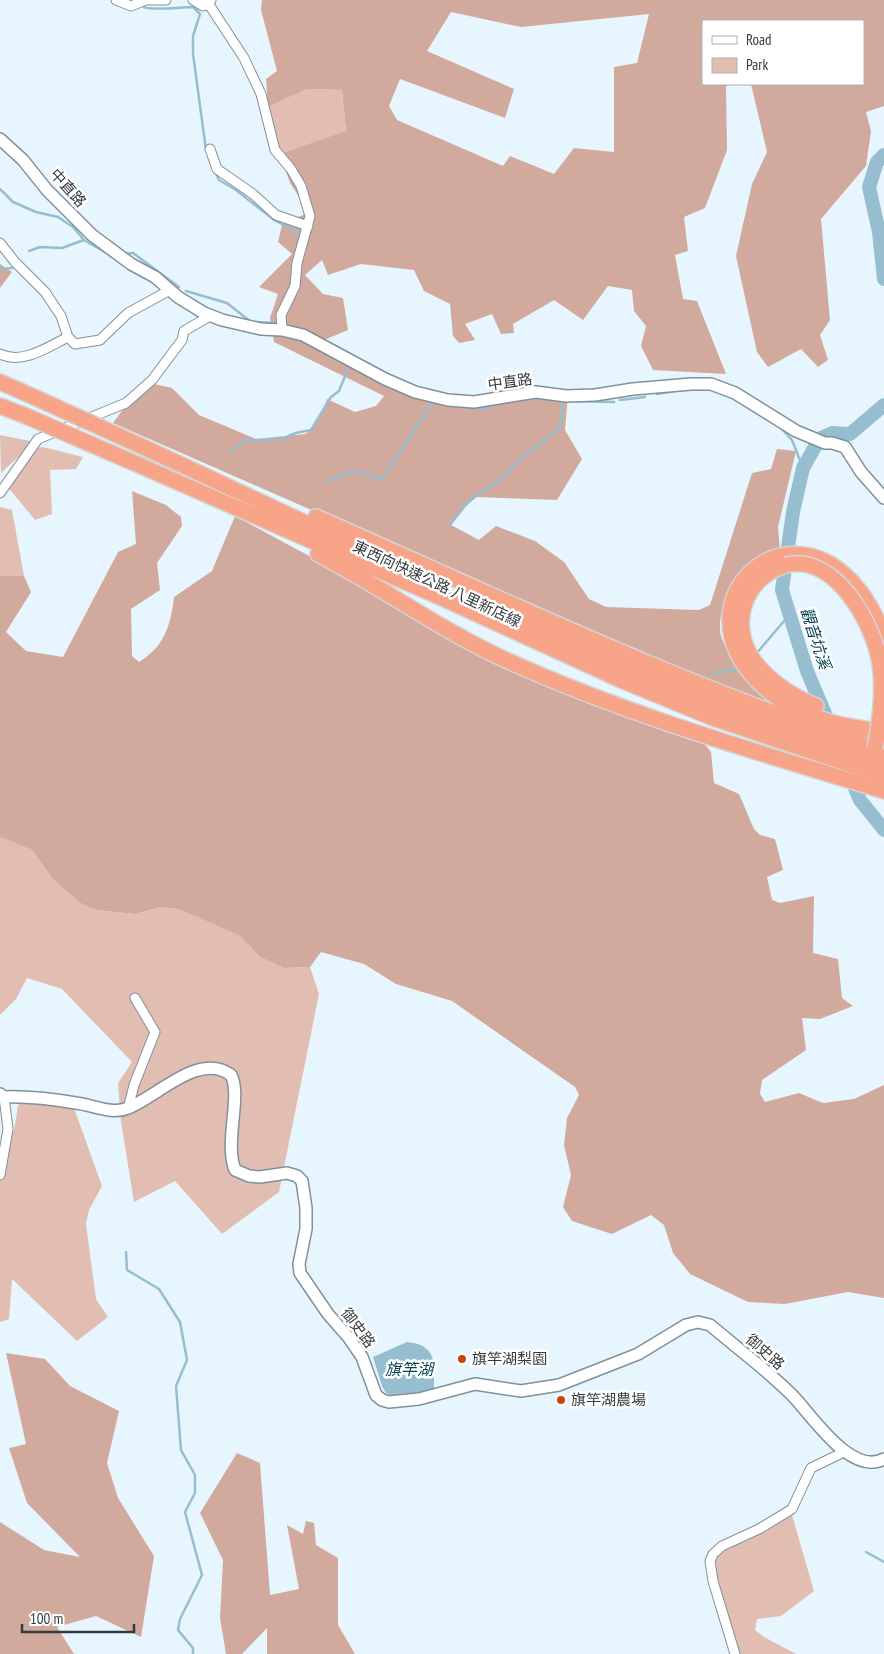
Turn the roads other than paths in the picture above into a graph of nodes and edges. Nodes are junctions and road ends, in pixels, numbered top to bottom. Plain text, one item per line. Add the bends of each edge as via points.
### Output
1 (116, 0) edge
2 (166, 0) edge
3 (193, 0) edge
4 (209, 1) edge
5 (0, 139) edge
6 (210, 150) dead end
7 (308, 226) junction
8 (0, 243) edge
9 (170, 290) junction
10 (222, 320) junction
11 (282, 330) junction
12 (68, 337) junction
13 (0, 354) edge
14 (0, 382) edge
15 (0, 406) edge
16 (0, 494) edge
17 (213, 498) junction
18 (884, 498) edge
19 (547, 634) junction
20 (884, 636) edge
21 (884, 721) edge
22 (852, 723) junction
23 (884, 730) edge
24 (879, 750) edge
25 (884, 764) edge
26 (884, 776) edge
27 (864, 785) junction
28 (884, 791) edge
29 (135, 998) dead end
30 (2, 1095) edge
31 (128, 1108) junction
32 (0, 1175) edge
33 (846, 1451) junction
34 (884, 1459) edge
35 (735, 1654) edge

1 - 2 street via 131,6 146,0
3 - 4 street via 203,6
4 - 7 street via 244,58 261,94 275,150 302,186 310,216
5 - 9 street, 中直路 via 24,160 77,221 130,264 155,277
6 - 7 street via 217,169 276,215
7 - 11 street via 297,263 295,286 281,315
8 - 12 street via 45,292
9 - 10 street, 中直路 via 204,313
9 - 12 street via 128,313 100,340 75,344
10 - 11 street, 中直路
10 - 16 street via 210,316 184,331 182,340 152,380 126,403 38,439
11 - 18 street, 中直路 via 303,335 415,392 448,400 474,402 536,392 596,395 711,384 735,393 796,431 825,444 845,446 861,472
12 - 13 street via 28,356
14 - 19 highway, 東西向快速公路 八里新店線, bridge
15 - 17 highway, 東西向快速公路 八里新店線, bridge
17 - 19 highway, 東西向快速公路 八里新店線 via 442,598
17 - 27 highway via 340,565 438,625 569,688 637,713
19 - 24 highway
19 - 25 highway, 東西向快速公路 八里新店線 via 717,708
19 - 26 highway, 東西向快速公路 八里新店線 via 713,718
20 - 22 highway via 871,608 847,577 808,554 783,554 771,558 749,574 730,608 731,636 738,657 772,694 824,720
21 - 22 highway
22 - 23 highway
22 - 24 highway, bridge via 791,693 763,671 746,649 741,623 746,597 753,586 776,568 789,564 818,568 844,589 864,618 876,647 881,672
23 - 24 highway, bridge
24 - 27 highway
27 - 28 highway
29 - 31 street via 155,1032
30 - 31 street, 御史路 via 76,1102 115,1111
30 - 32 street via 8,1129
31 - 33 street, 御史路 via 194,1070 220,1070 231,1075 234,1089 230,1159 235,1170 260,1177 287,1173 302,1181 306,1229 298,1264 300,1273 362,1357 376,1395 382,1400 419,1399 475,1384 521,1391 559,1386 638,1354 686,1325 704,1322 792,1395 829,1438
33 - 34 street, 御史路 via 869,1461
33 - 35 street via 811,1468 792,1509 713,1554 710,1561 713,1581

